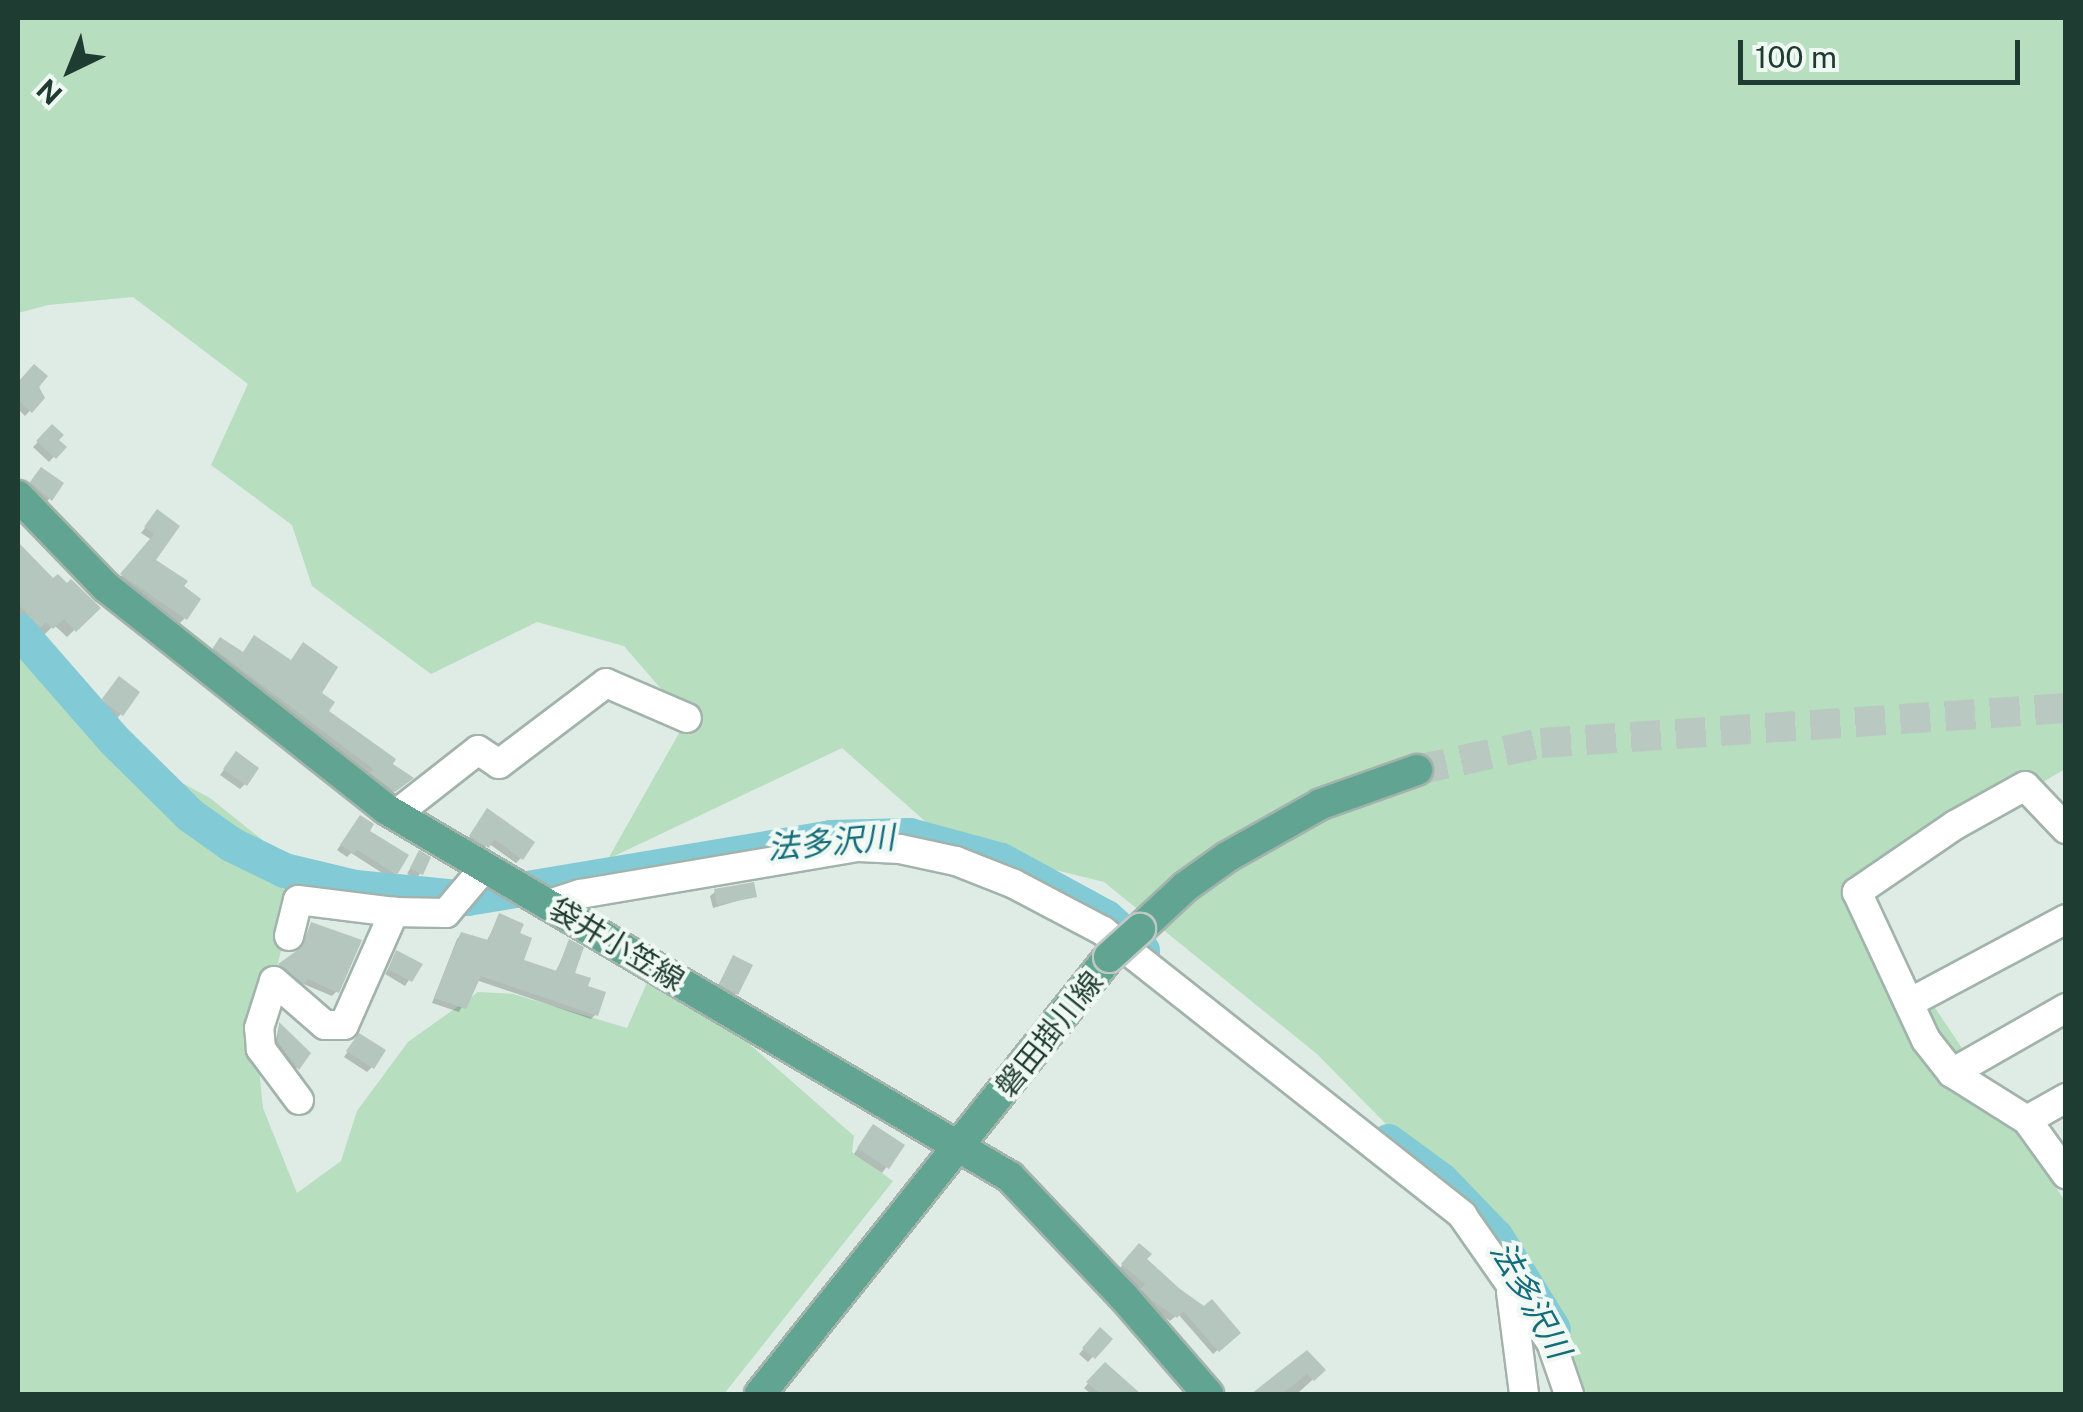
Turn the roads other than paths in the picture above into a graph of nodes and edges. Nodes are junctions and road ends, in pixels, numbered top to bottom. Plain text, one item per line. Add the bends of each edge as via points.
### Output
1 (18, 496) edge
2 (687, 718) dead end
3 (1418, 770) tunnel mouth
4 (395, 815) junction
5 (2066, 829) edge
6 (484, 868) junction
7 (549, 904) junction
8 (394, 912) junction
9 (2066, 918) edge
10 (288, 936) dead end
11 (1909, 1003) junction
12 (2066, 1008) edge
13 (1952, 1073) junction
14 (2066, 1098) edge
15 (299, 1100) dead end
16 (2027, 1120) junction
17 (958, 1146) junction
18 (2066, 1174) edge
19 (1509, 1283) junction
20 (1554, 1353) junction
21 (1523, 1388) edge
22 (760, 1394) edge
23 (1208, 1394) edge
24 (1569, 1394) edge

1 - 4 main road, 袋井小笠線 via 106,587
2 - 4 street via 606,683 499,764 478,750
3 - 17 main road, 磐田掛川線, bridge via 1321,804 1185,886 1110,958
4 - 6 main road, 袋井小笠線
5 - 11 street via 2025,786 1857,892
6 - 7 main road, 袋井小笠線
6 - 8 street via 446,913
7 - 17 main road, 袋井小笠線
7 - 19 street via 860,847 956,861 1102,931 1462,1215
8 - 10 street via 298,900
8 - 15 street via 344,1025 326,1024 274,981 259,1028 261,1048
9 - 11 street
11 - 13 street
12 - 13 street
13 - 16 street
14 - 16 street
16 - 18 street
17 - 22 main road, 磐田掛川線
17 - 23 main road, 袋井小笠線 via 1010,1177
19 - 20 street
19 - 21 street
20 - 21 street
20 - 24 street

